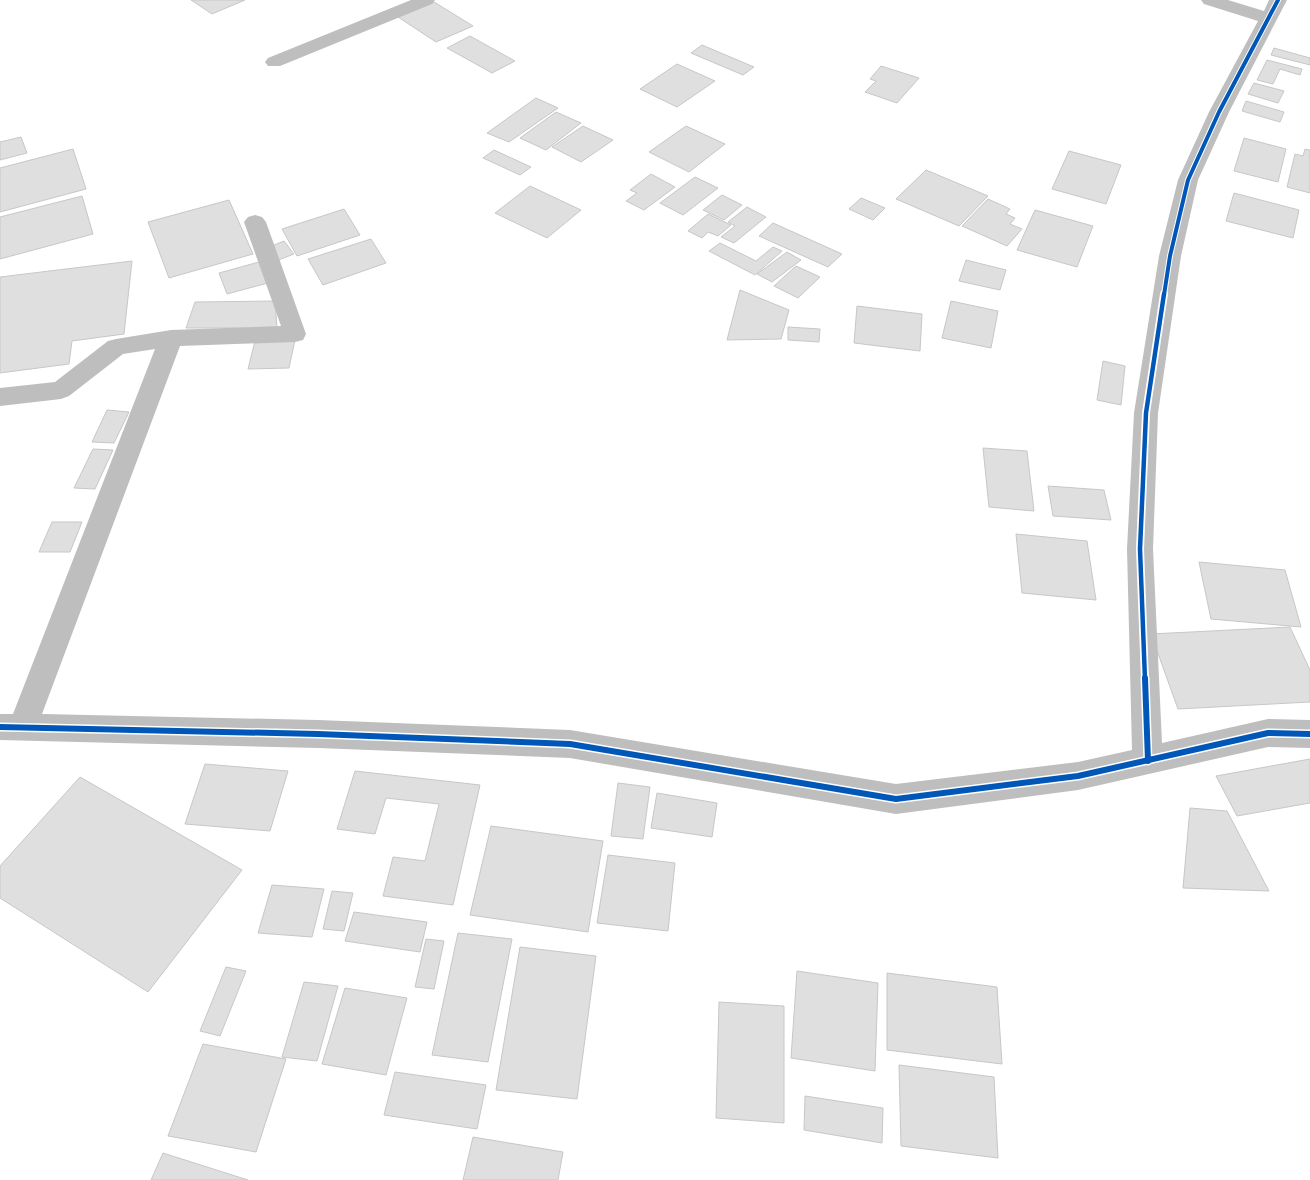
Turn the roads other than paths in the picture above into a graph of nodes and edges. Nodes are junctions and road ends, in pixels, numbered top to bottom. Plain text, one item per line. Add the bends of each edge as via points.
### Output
1 (426, 0) edge
2 (1210, 0) edge
3 (1278, 0) edge
4 (1268, 18) junction
5 (274, 62) dead end
6 (255, 222) dead end
7 (171, 338) junction
8 (0, 397) edge
9 (11, 728) edge
10 (1310, 734) edge
11 (1148, 760) junction

1 - 5 street
2 - 4 street
3 - 4 street
4 - 11 street via 1188,180 1170,256 1146,413 1140,549
6 - 7 street via 295,334
7 - 8 street via 116,346 61,390
7 - 9 street
9 - 11 street via 318,734 570,744 896,799 1078,776
10 - 11 street via 1268,733

